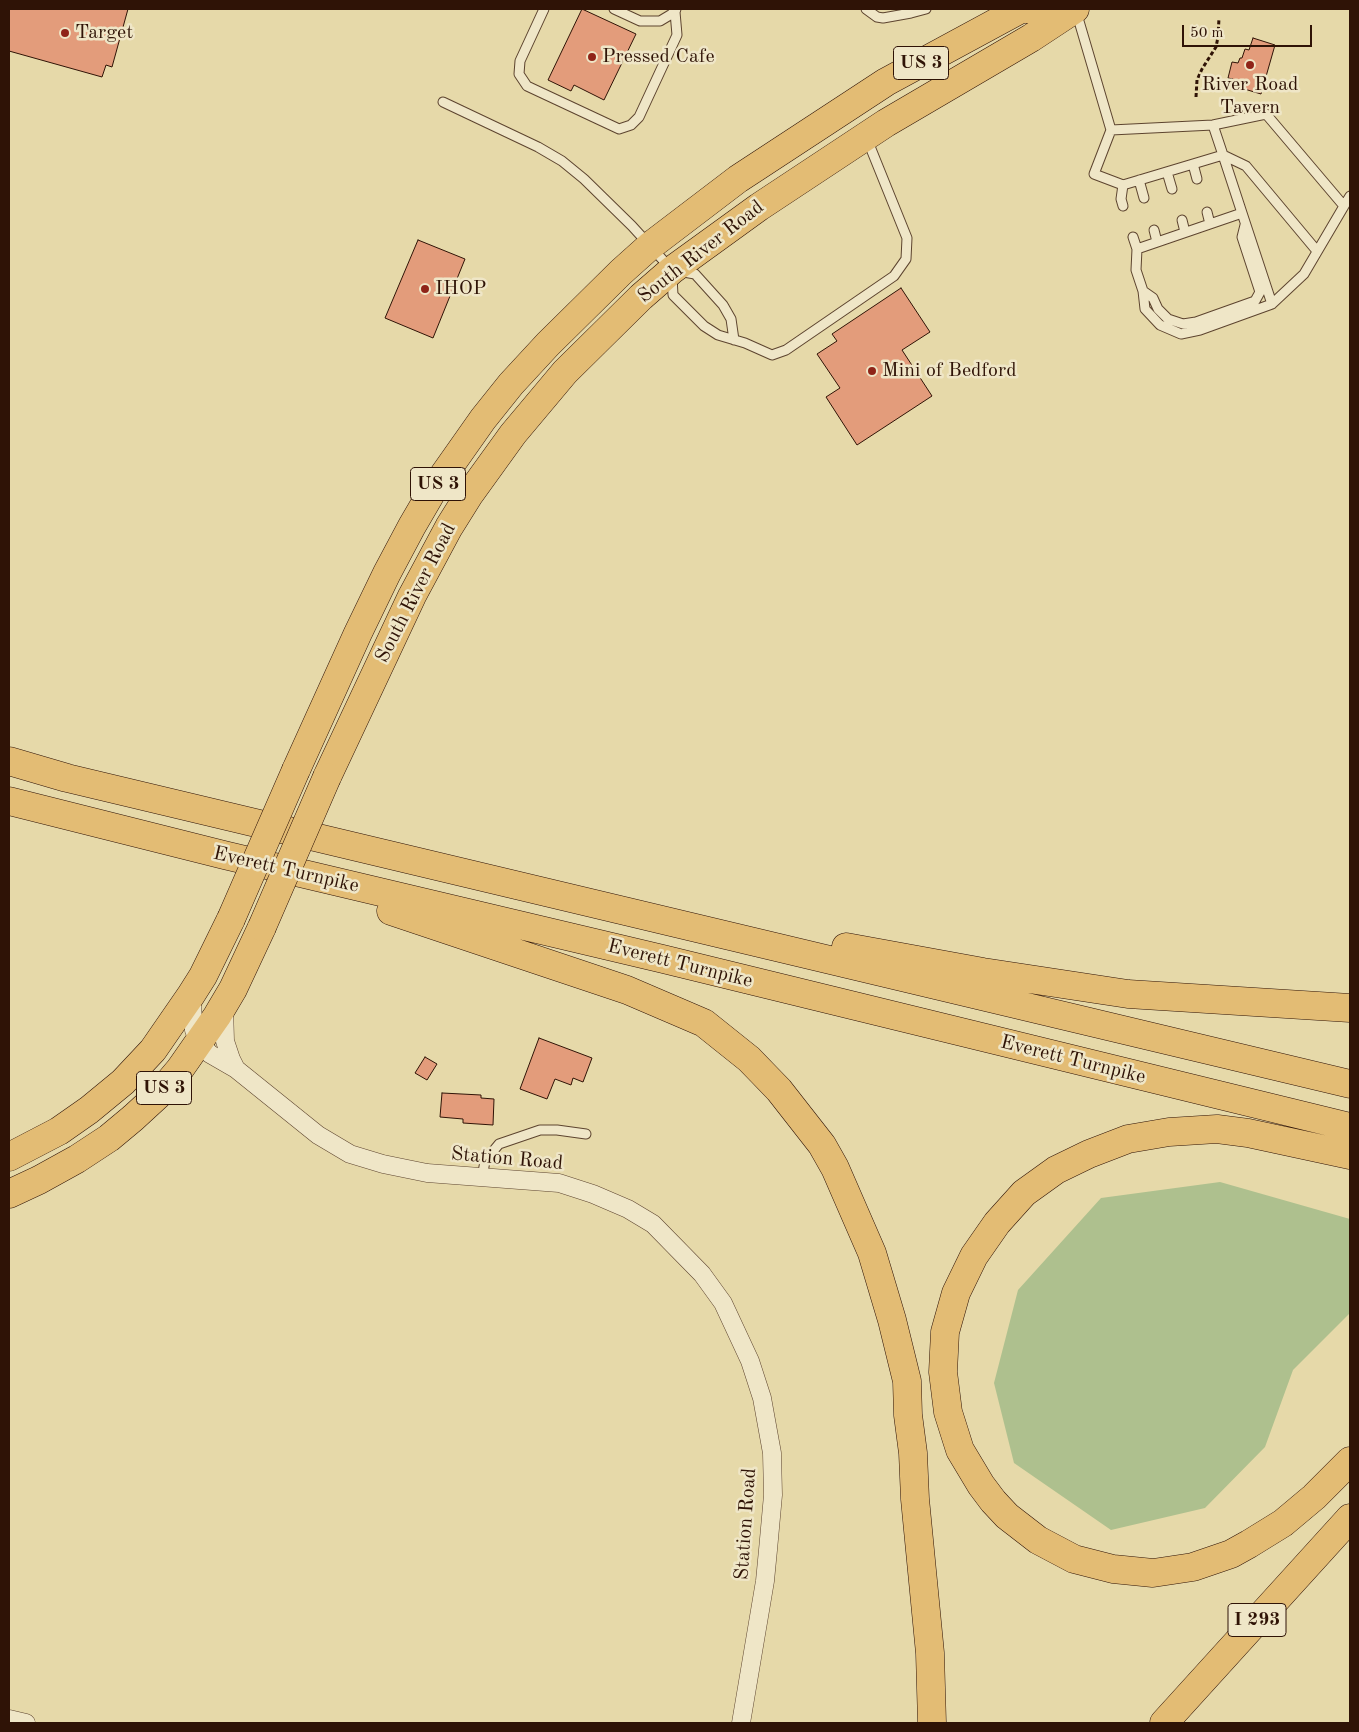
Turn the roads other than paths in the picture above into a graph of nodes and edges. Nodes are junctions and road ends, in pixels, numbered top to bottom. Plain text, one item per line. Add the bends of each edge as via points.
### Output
1 (544, 9) edge
2 (614, 9) edge
3 (866, 9) edge
4 (926, 9) edge
5 (1055, 9) edge
6 (1075, 9) edge
7 (674, 10) edge
8 (444, 102) dead end
9 (1214, 125) junction
10 (1111, 130) junction
11 (865, 136) junction
12 (1224, 155) junction
13 (1193, 164) junction
14 (1167, 172) junction
15 (1197, 179) dead end
16 (1139, 180) junction
17 (1123, 185) junction
18 (1172, 189) dead end
19 (1350, 196) edge
20 (1144, 198) dead end
21 (1124, 206) dead end
22 (1344, 206) junction
23 (1207, 212) dead end
24 (1242, 213) junction
25 (1182, 220) dead end
26 (1246, 223) junction
27 (1210, 224) junction
28 (1154, 230) dead end
29 (1185, 232) junction
30 (1133, 237) dead end
31 (1157, 242) junction
32 (650, 246) junction
33 (1137, 249) junction
34 (1317, 251) junction
35 (672, 270) junction
36 (1143, 291) junction
37 (1272, 304) junction
38 (734, 340) junction
39 (9, 761) edge
40 (9, 801) edge
41 (224, 856) junction
42 (560, 896) junction
43 (191, 995) junction
44 (224, 1005) junction
45 (1350, 1008) edge
46 (200, 1043) junction
47 (236, 1069) junction
48 (1350, 1084) edge
49 (1350, 1127) edge
50 (586, 1134) dead end
51 (1350, 1155) edge
52 (9, 1157) edge
53 (482, 1178) junction
54 (9, 1194) edge
55 (1350, 1461) edge
56 (1350, 1518) edge
57 (9, 1719) edge
58 (26, 1723) edge
59 (741, 1723) edge
60 (932, 1723) edge
61 (1164, 1723) edge

1 - 7 lane via 520,61 519,74 527,86 619,129 631,125 639,117 677,35
2 - 7 lane via 640,21 660,21
3 - 4 lane via 883,18
5 - 32 main road, South River Road / US 3 via 1021,9 886,82 738,179
6 - 10 lane
6 - 11 main road, South River Road / US 3
8 - 32 lane via 562,161 603,196
9 - 10 lane
9 - 12 lane
9 - 22 lane via 1266,114
10 - 17 lane via 1094,174
11 - 35 main road, South River Road / US 3
11 - 38 lane via 907,238 906,259 894,276 786,350 772,355
12 - 13 lane
12 - 24 lane
12 - 34 lane via 1246,166
13 - 14 lane
13 - 15 lane
14 - 16 lane
14 - 18 lane
16 - 17 lane
16 - 20 lane
17 - 21 lane via 1121,199
19 - 22 lane
22 - 34 lane
23 - 27 lane
24 - 26 lane
24 - 27 lane
25 - 29 lane
26 - 36 lane via 1242,237 1260,292 1254,300 1183,324 1168,319 1153,298
26 - 37 lane
27 - 29 lane
28 - 31 lane
29 - 31 lane
30 - 33 lane
31 - 33 lane
32 - 35 lane
32 - 43 main road, South River Road / US 3, bridge via 511,384 450,465 412,526 296,770 231,919
33 - 36 lane via 1136,270
34 - 37 lane via 1304,274
35 - 38 lane via 673,294 704,326
35 - 38 lane via 695,274 723,305 731,319
35 - 44 main road, South River Road / US 3, bridge via 565,372 513,434 449,526 412,596
36 - 37 lane via 1145,309 1160,325 1181,334
39 - 42 main road, Everett Turnpike
40 - 41 main road, Everett Turnpike
41 - 49 main road, Everett Turnpike via 663,959
41 - 60 main road via 628,990 704,1023 749,1059 779,1090 822,1145 835,1168 868,1244 907,1381 930,1654
42 - 45 main road via 983,972 1128,994
42 - 48 main road, Everett Turnpike
43 - 46 street via 194,1030
43 - 52 main road, US 3 via 153,1050 123,1082 58,1131
44 - 46 main road, South River Road / US 3
44 - 47 street via 225,1041
46 - 47 street, Station Road via 210,1054
46 - 54 main road, South River Road / US 3 via 158,1095 109,1138 77,1159
47 - 53 street, Station Road via 318,1135 350,1154 427,1173
50 - 53 lane via 540,1130 499,1144 485,1161
51 - 55 main road via 1217,1129 1128,1139 1056,1170 1024,1193 974,1256 956,1293 945,1332 942,1372 948,1412 960,1450 993,1501 1038,1540 1074,1559 1113,1569 1161,1572 1193,1567 1231,1554 1283,1522
53 - 59 street, Station Road via 559,1183 628,1209 654,1224 702,1274 737,1330 762,1398 773,1475 765,1581
56 - 61 main road, I 293
57 - 58 street

